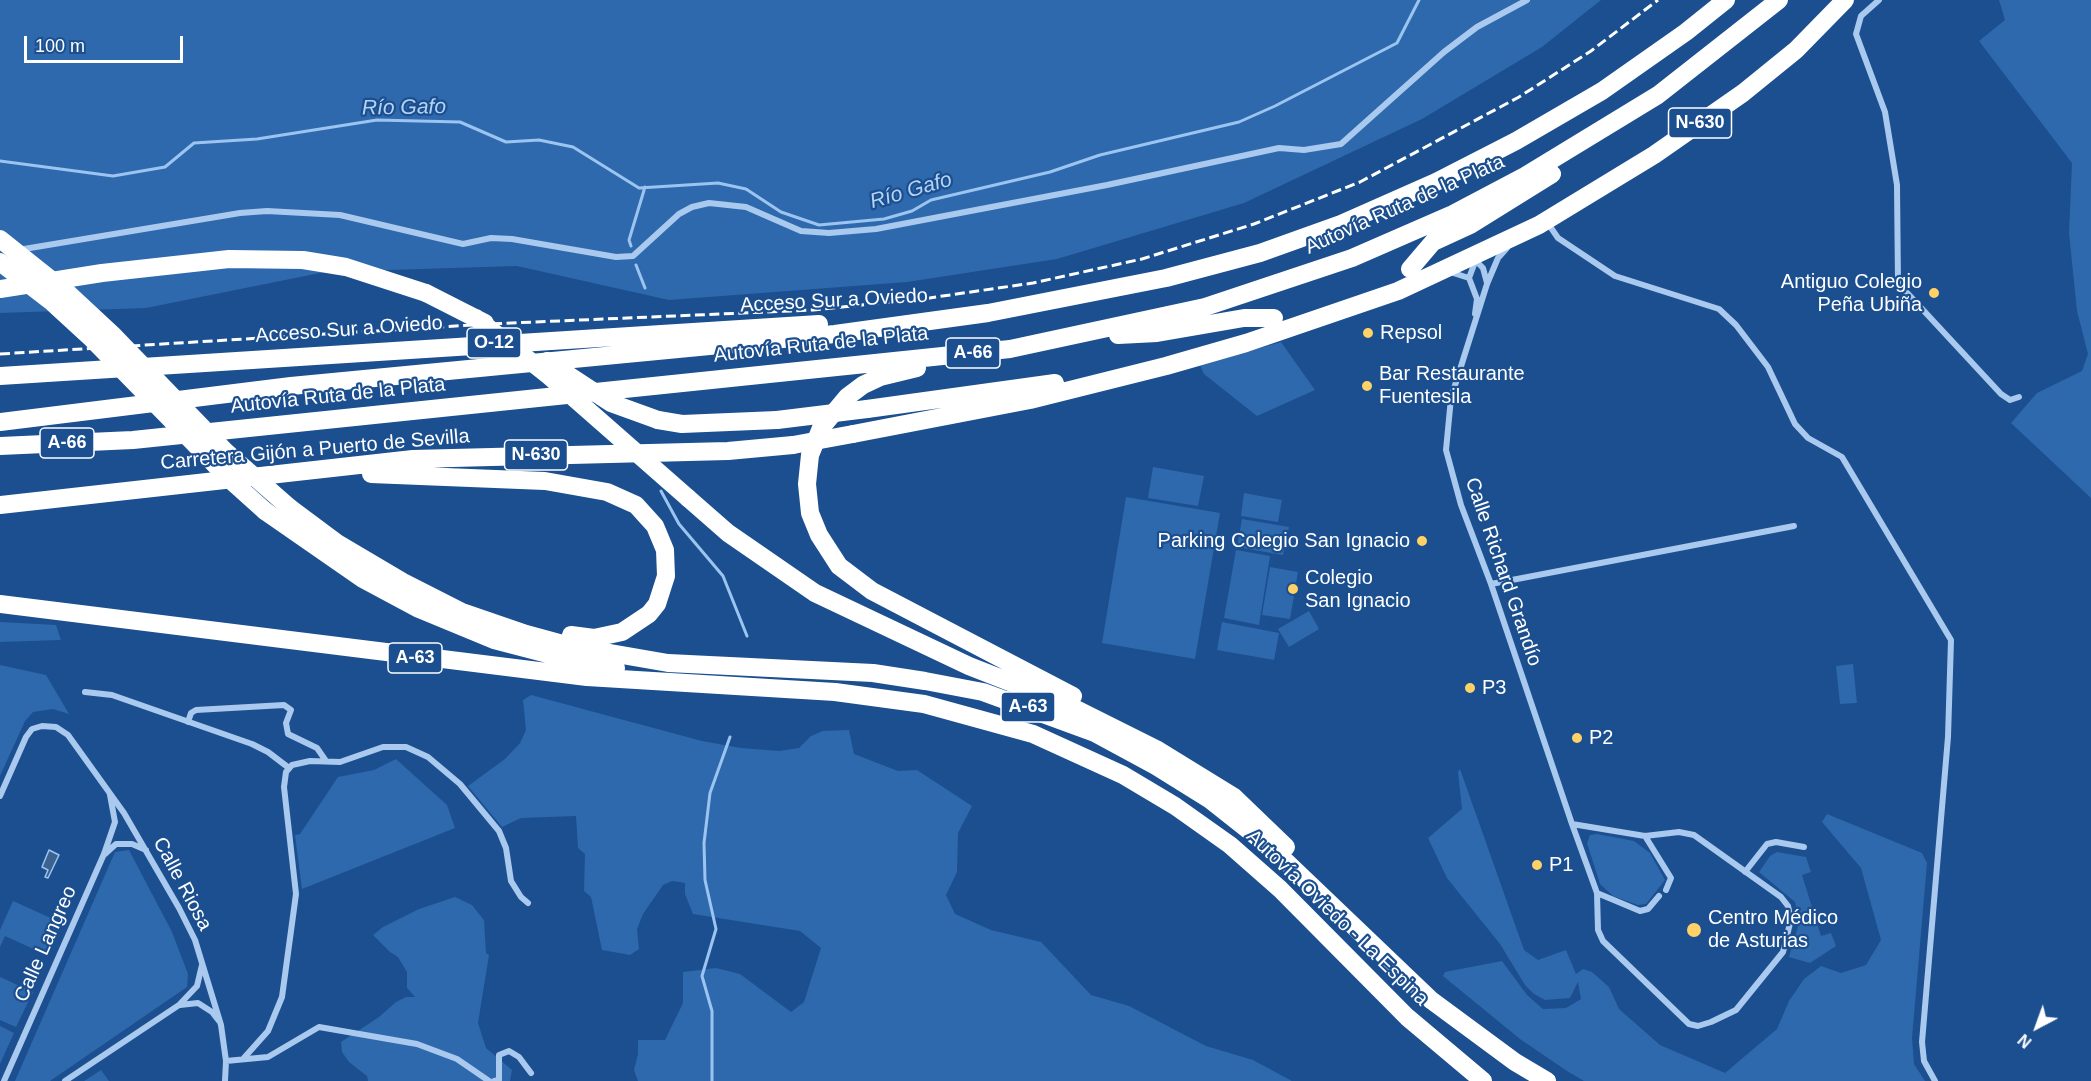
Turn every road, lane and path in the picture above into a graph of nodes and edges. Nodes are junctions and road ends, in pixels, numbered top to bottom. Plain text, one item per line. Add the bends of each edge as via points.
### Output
1 (1527, 0) edge
2 (1726, 0) edge
3 (1779, 0) edge
4 (1845, 0) edge
5 (1879, 0) edge
6 (1658, 94) junction
7 (1543, 223) junction
8 (0, 239) edge
9 (0, 253) edge
10 (1480, 254) junction
11 (0, 262) edge
12 (1410, 269) dead end
13 (1435, 274) junction
14 (1469, 278) junction
15 (1487, 284) junction
16 (0, 289) edge
17 (988, 314) junction
18 (476, 318) junction
19 (1274, 318) dead end
20 (1473, 327) junction
21 (1077, 336) junction
22 (1010, 349) junction
23 (1166, 366) junction
24 (0, 376) edge
25 (2019, 397) dead end
26 (88, 412) junction
27 (0, 413) edge
28 (0, 422) edge
29 (133, 440) junction
30 (0, 446) edge
31 (0, 456) edge
32 (279, 475) junction
33 (0, 505) edge
34 (1794, 526) dead end
35 (1491, 584) junction
36 (436, 598) junction
37 (0, 604) edge
38 (0, 610) edge
39 (90, 615) junction
40 (742, 685) junction
41 (85, 692) dead end
42 (188, 722) junction
43 (326, 760) junction
44 (289, 768) junction
45 (108, 789) junction
46 (0, 796) edge
47 (1234, 797) junction
48 (1572, 824) junction
49 (1646, 836) junction
50 (1804, 847) dead end
51 (146, 850) junction
52 (104, 854) junction
53 (1745, 872) junction
54 (1666, 890) dead end
55 (1597, 892) junction
56 (1659, 896) dead end
57 (528, 903) dead end
58 (203, 961) junction
59 (179, 1005) junction
60 (221, 1025) junction
61 (243, 1059) junction
62 (226, 1061) junction
63 (1515, 1062) junction
64 (531, 1073) dead end
65 (4, 1081) edge
66 (65, 1081) edge
67 (225, 1081) edge
68 (489, 1081) edge
69 (494, 1081) edge
70 (1484, 1081) edge
71 (1548, 1081) edge
72 (1935, 1081) edge

1 - 9 street via 1477,27 1444,52 1341,144 1304,150 1279,148 876,229 801,231 746,207 709,203 679,214 633,256 616,257 512,239 491,238 463,244 340,215 267,211
2 - 17 highway, Autovía Ruta de la Plata / A-66 via 1602,91 1436,182 1341,224 1260,253 1166,278
3 - 6 highway, Autovía Ruta de la Plata / A-66
4 - 7 highway, Carretera Gijón a Puerto de Sevilla / N-630 via 1796,50 1743,93 1654,155
5 - 25 street via 1861,16 1856,34 1885,112 1897,185 1898,283 2001,394 2010,400
6 - 12 highway via 1629,122 1545,179 1470,225 1433,242
6 - 21 highway, Autovía Ruta de la Plata / A-66 via 1525,176 1453,214 1352,258 1205,307
7 - 10 highway, Carretera Gijón a Puerto de Sevilla / N-630
7 - 15 street, Calle Richard Grandío via 1503,251
7 - 72 street via 1558,238 1615,276 1719,309 1736,325 1768,367 1795,424 1808,438 1842,456 1951,640 1948,737 1922,1042 1924,1061
8 - 36 highway, A-63, bridge via 78,302 225,451 290,508 337,543
10 - 13 highway, Carretera Gijón a Puerto de Sevilla / N-630
10 - 14 street
10 - 15 street
11 - 40 highway, bridge via 90,337 265,511 363,579 419,609 494,640 590,665
13 - 14 street via 1453,272
13 - 23 highway, Carretera Gijón a Puerto de Sevilla / N-630 via 1398,291 1246,343
14 - 20 street, Calle Richard Grandío via 1477,299
15 - 20 street, Calle Richard Grandío
16 - 18 highway, Carretera Gijón a Puerto de Sevilla / N-630, bridge via 229,259 303,260 346,267 426,293
17 - 24 highway, Acceso Sur a Oviedo / O-12
17 - 26 highway, Autovía Ruta de la Plata / A-66 via 835,334 291,386
18 - 23 highway, Carretera Gijón a Puerto de Sevilla / N-630, bridge via 610,403 682,424 777,420
18 - 47 highway, bridge via 558,384 728,533 814,593 969,666 1066,704 1156,749
19 - 21 highway via 1244,318 1157,333
20 - 35 street, Calle Richard Grandío via 1451,398 1446,450 1461,505
21 - 22 highway, Autovía Ruta de la Plata / A-66
22 - 29 highway, Autovía Ruta de la Plata / A-66
22 - 47 highway via 880,377 847,397 821,428 810,455 808,500 819,535 839,566 872,591 1142,733 1192,764
23 - 32 highway, Carretera Gijón a Puerto de Sevilla / N-630, bridge via 1030,400 793,445 728,451 413,459
26 - 27 highway
26 - 28 highway, Autovía Ruta de la Plata / A-66
29 - 30 highway, Autovía Ruta de la Plata / A-66
29 - 31 highway
32 - 33 highway, Carretera Gijón a Puerto de Sevilla / N-630
32 - 36 highway via 495,477 582,486 636,505 655,526 665,550 666,576 657,604 637,623 608,636 594,638 553,632
34 - 35 street
35 - 48 street, Calle Richard Grandío
36 - 63 highway, A-63 via 491,623 606,653 668,663 873,673 925,681 983,692 1095,733 1209,799 1276,852 1431,1000
37 - 39 highway, A-63
38 - 39 highway
39 - 40 highway, A-63 via 576,676
40 - 70 highway, Autovía Oviedo - La Espina / A-63 via 924,704 1033,734 1123,775 1200,823 1256,866 1407,1017
41 - 42 street via 112,695
42 - 43 street via 196,710 284,705 291,710 286,723 288,734 317,748
42 - 44 street via 252,744
43 - 44 street
43 - 57 street via 340,762 383,747 406,747 428,757 460,784 499,831 511,881
44 - 61 street via 284,787 296,894 282,997 268,1031
45 - 46 street, Calle Riosa via 68,735 56,727 42,726 32,729 26,737
45 - 51 street, Calle Riosa
45 - 52 street, Calle Langreo via 115,822
47 - 63 highway via 1385,945
48 - 49 street
48 - 55 street, Calle Richard Grandío
49 - 53 street via 1679,832 1694,835
49 - 54 street via 1671,878
50 - 53 street via 1767,844
51 - 52 street via 132,844 116,844
51 - 58 street, Calle Riosa
52 - 65 street, Calle Langreo
53 - 55 street, Calle Richard Grandío via 1788,906 1791,919 1783,952 1736,1010 1698,1026 1682,1019 1603,941 1598,930
55 - 56 street via 1640,911 1648,909
58 - 59 street via 197,986
58 - 60 street, Calle Riosa
59 - 60 street via 198,1003 212,1012
59 - 66 street
60 - 62 street, Calle Riosa
61 - 62 street
61 - 68 street via 268,1057 319,1027 417,1044 457,1059
62 - 67 street, Calle Riosa
63 - 71 highway, A-63
64 - 69 street via 509,1051 500,1055 500,1080

